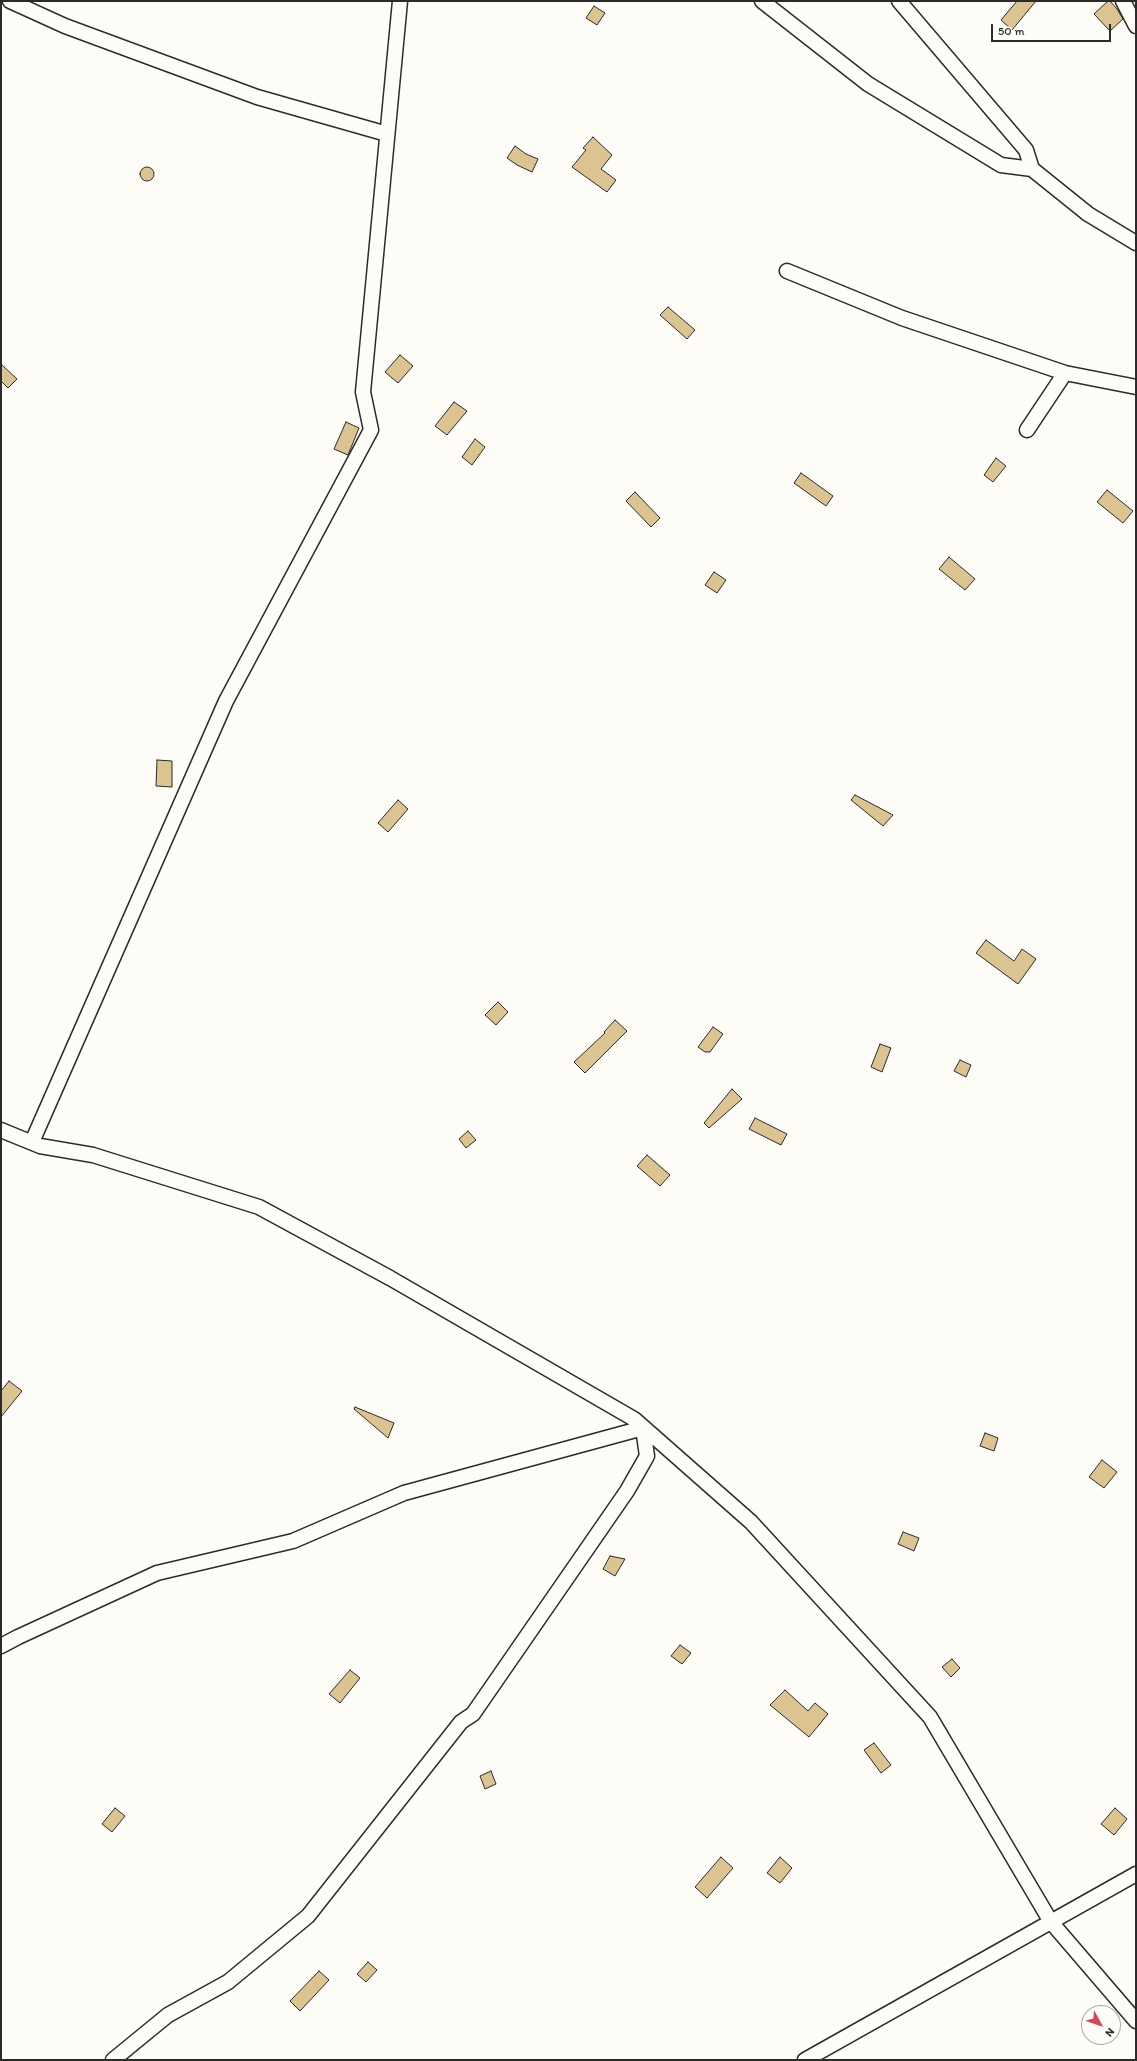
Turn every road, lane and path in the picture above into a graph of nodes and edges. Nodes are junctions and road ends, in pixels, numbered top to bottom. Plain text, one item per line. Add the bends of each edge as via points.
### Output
1 (10, 1) edge
2 (400, 1) edge
3 (762, 1) edge
4 (899, 1) edge
5 (1123, 1) edge
6 (1136, 26) edge
7 (387, 134) junction
8 (1032, 169) junction
9 (1136, 243) edge
10 (787, 271) dead end
11 (1065, 373) junction
12 (1136, 387) edge
13 (1027, 430) dead end
14 (1, 1130) edge
15 (32, 1142) junction
16 (643, 1428) junction
17 (1, 1646) edge
18 (1136, 1874) edge
19 (1051, 1922) junction
20 (1136, 2021) edge
21 (113, 2060) edge
22 (805, 2060) edge

1 - 7 street via 65,26 257,97
2 - 7 street
3 - 8 street via 868,84 1001,165
4 - 8 street via 1026,150
5 - 6 street
7 - 15 street via 363,392 371,430 226,701
8 - 9 street via 1088,214
10 - 11 street via 902,318
11 - 12 street
11 - 13 street
14 - 15 street
15 - 16 street via 40,1146 94,1155 259,1207 390,1278 634,1420
16 - 17 street via 404,1493 293,1541 157,1573
16 - 19 street via 751,1522 930,1717
16 - 21 street via 647,1456 622,1498 473,1714 461,1722 308,1916 228,1982 168,2016
18 - 19 street
19 - 20 street
19 - 22 street

